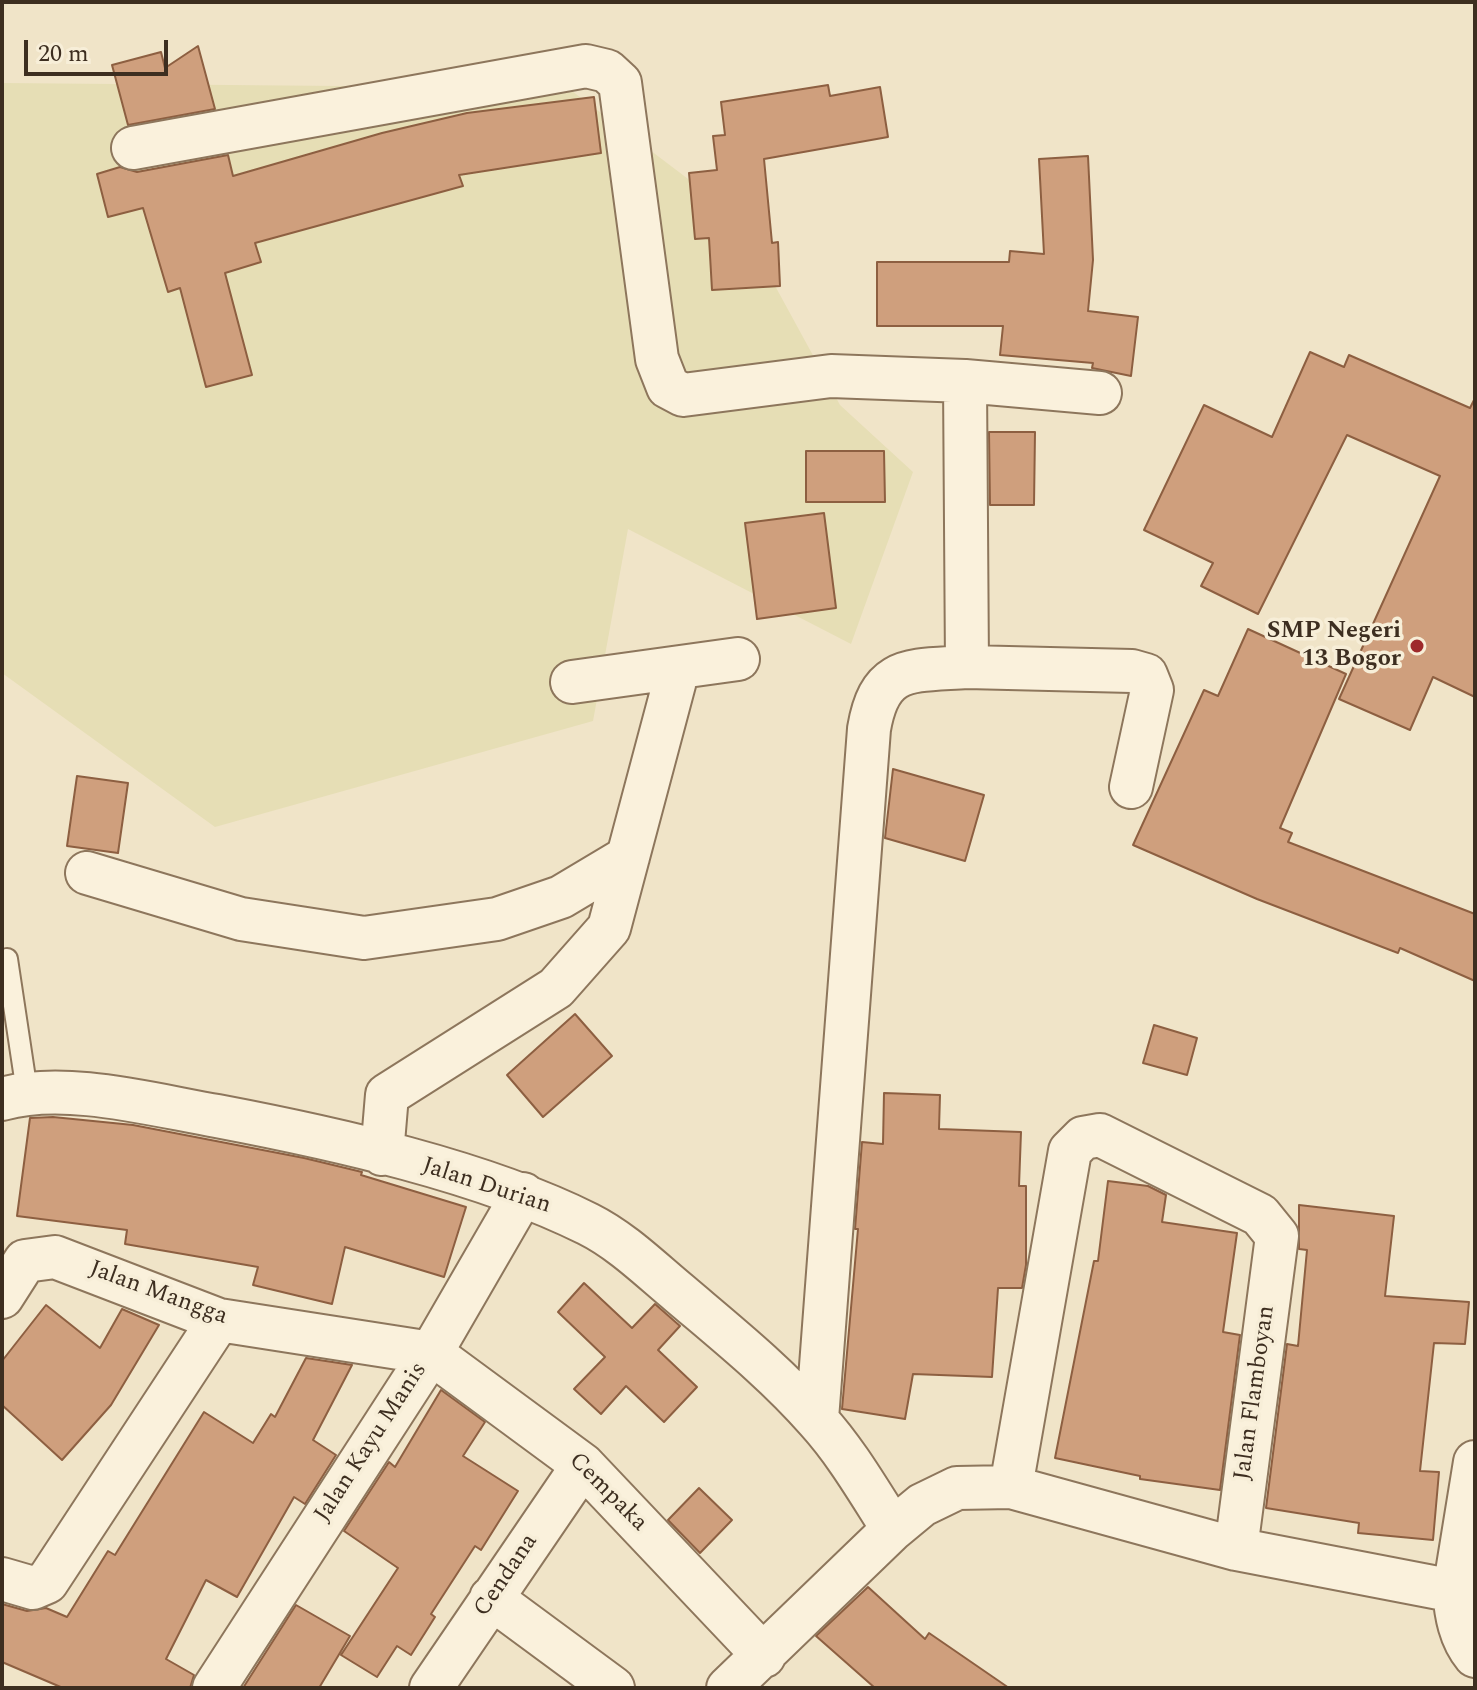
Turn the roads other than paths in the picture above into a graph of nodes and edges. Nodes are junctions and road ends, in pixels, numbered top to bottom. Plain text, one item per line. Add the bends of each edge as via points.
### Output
1 (133, 148) dead end
2 (965, 381) junction
3 (1100, 393) dead end
4 (738, 659) dead end
5 (967, 667) junction
6 (678, 669) junction
7 (572, 682) dead end
8 (1131, 787) dead end
9 (628, 857) junction
10 (87, 873) dead end
11 (7, 959) dead end
12 (14, 1095) edge
13 (382, 1154) junction
14 (523, 1194) junction
15 (2, 1297) edge
16 (219, 1320) junction
17 (431, 1353) junction
18 (817, 1419) junction
19 (1475, 1462) edge
20 (583, 1465) junction
21 (1011, 1487) junction
22 (924, 1507) junction
23 (1236, 1549) junction
24 (2, 1579) edge
25 (491, 1598) junction
26 (1463, 1628) edge
27 (764, 1656) junction
28 (214, 1688) edge
29 (431, 1688) edge
30 (613, 1688) edge
31 (728, 1688) edge

1 - 2 street via 586,66 607,71 620,83 657,359 668,387 683,395 831,376
2 - 3 street
2 - 5 street
4 - 6 street
5 - 8 street via 1146,675 1152,690
5 - 18 street via 897,676 881,688 874,703
6 - 7 street
6 - 9 street
9 - 10 street via 561,897 497,919 364,938 241,919
9 - 13 street via 609,928 556,988 387,1095
11 - 12 lane
12 - 13 street, Jalan Durian via 124,1100
13 - 14 street, Jalan Durian
14 - 17 street, Jalan Kayu Manis
14 - 18 street, Jalan Durian via 626,1249 740,1345
15 - 16 street, Jalan Mangga via 25,1261 55,1257
16 - 17 street, Jalan Mangga
16 - 24 street via 47,1582 33,1588
17 - 20 street, Cempaka
17 - 28 street, Jalan Kayu Manis
18 - 22 street, Jalan Durian via 849,1459
19 - 26 street
20 - 25 street, Cendana
20 - 27 street, Cempaka
21 - 22 street
21 - 23 street
21 - 23 street, Jalan Flamboyan via 1070,1151 1089,1135 1100,1135 1260,1215 1277,1236
22 - 27 street
23 - 26 street
25 - 29 street, Cendana
25 - 30 street
27 - 31 street

